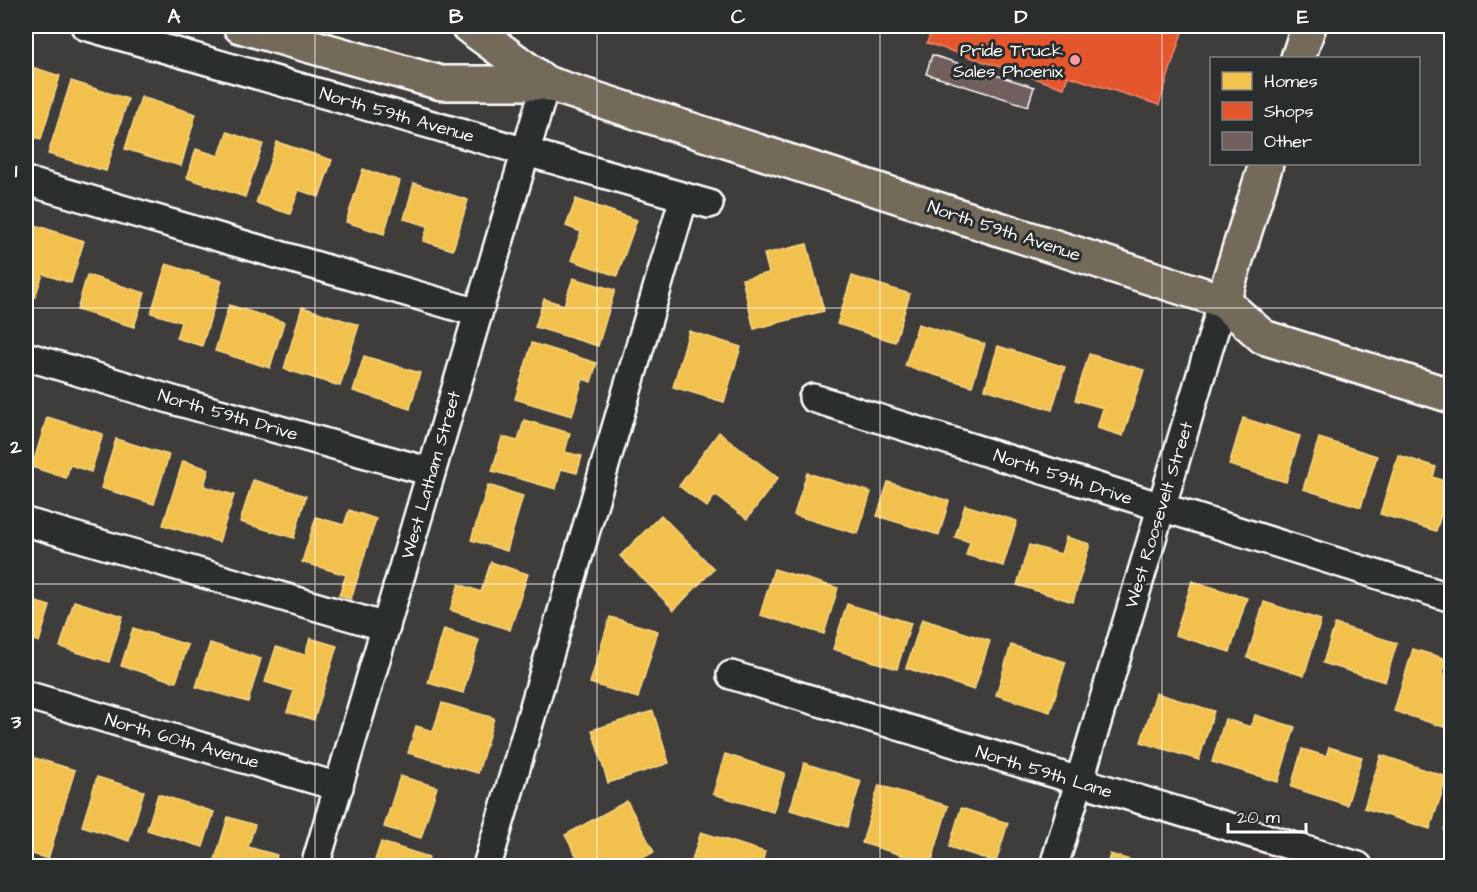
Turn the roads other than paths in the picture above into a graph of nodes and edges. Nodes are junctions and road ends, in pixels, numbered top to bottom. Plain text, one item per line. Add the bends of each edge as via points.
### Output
1 (85, 26) edge
2 (240, 26) edge
3 (468, 26) edge
4 (1309, 26) edge
5 (1298, 57) edge
6 (546, 83) junction
7 (526, 152) junction
8 (1266, 165) edge
9 (26, 182) edge
10 (1223, 302) junction
11 (478, 313) junction
12 (26, 356) edge
13 (1452, 396) edge
14 (813, 398) dead end
15 (431, 472) junction
16 (1161, 508) junction
17 (26, 522) edge
18 (1452, 598) edge
19 (386, 627) junction
20 (731, 675) dead end
21 (26, 695) edge
22 (1079, 783) junction
23 (339, 787) junction
24 (315, 867) edge
25 (487, 867) edge
26 (1054, 867) edge
27 (1358, 867) edge

1 - 7 street, North 59th Avenue
2 - 6 main road, North 59th Avenue via 441,83
3 - 6 main road, North 59th Avenue
4 - 5 main road
6 - 7 street, West Latham Street
6 - 10 main road, North 59th Avenue
7 - 11 street, West Latham Street
7 - 25 street, North 59th Avenue via 697,200
8 - 10 main road, West Roosevelt Street
9 - 11 street
10 - 13 main road, North 59th Avenue via 1263,337
10 - 16 street, West Roosevelt Street
11 - 15 street, West Latham Street
12 - 15 street, North 59th Drive
14 - 16 street, North 59th Drive
15 - 19 street, West Latham Street
16 - 18 street, North 59th Drive
16 - 22 street, West Roosevelt Street
17 - 19 street
19 - 23 street, West Latham Street
20 - 22 street, North 59th Lane
21 - 23 street, North 60th Avenue
22 - 26 street, West Roosevelt Street
22 - 27 street, North 59th Lane
23 - 24 street, West Latham Street

